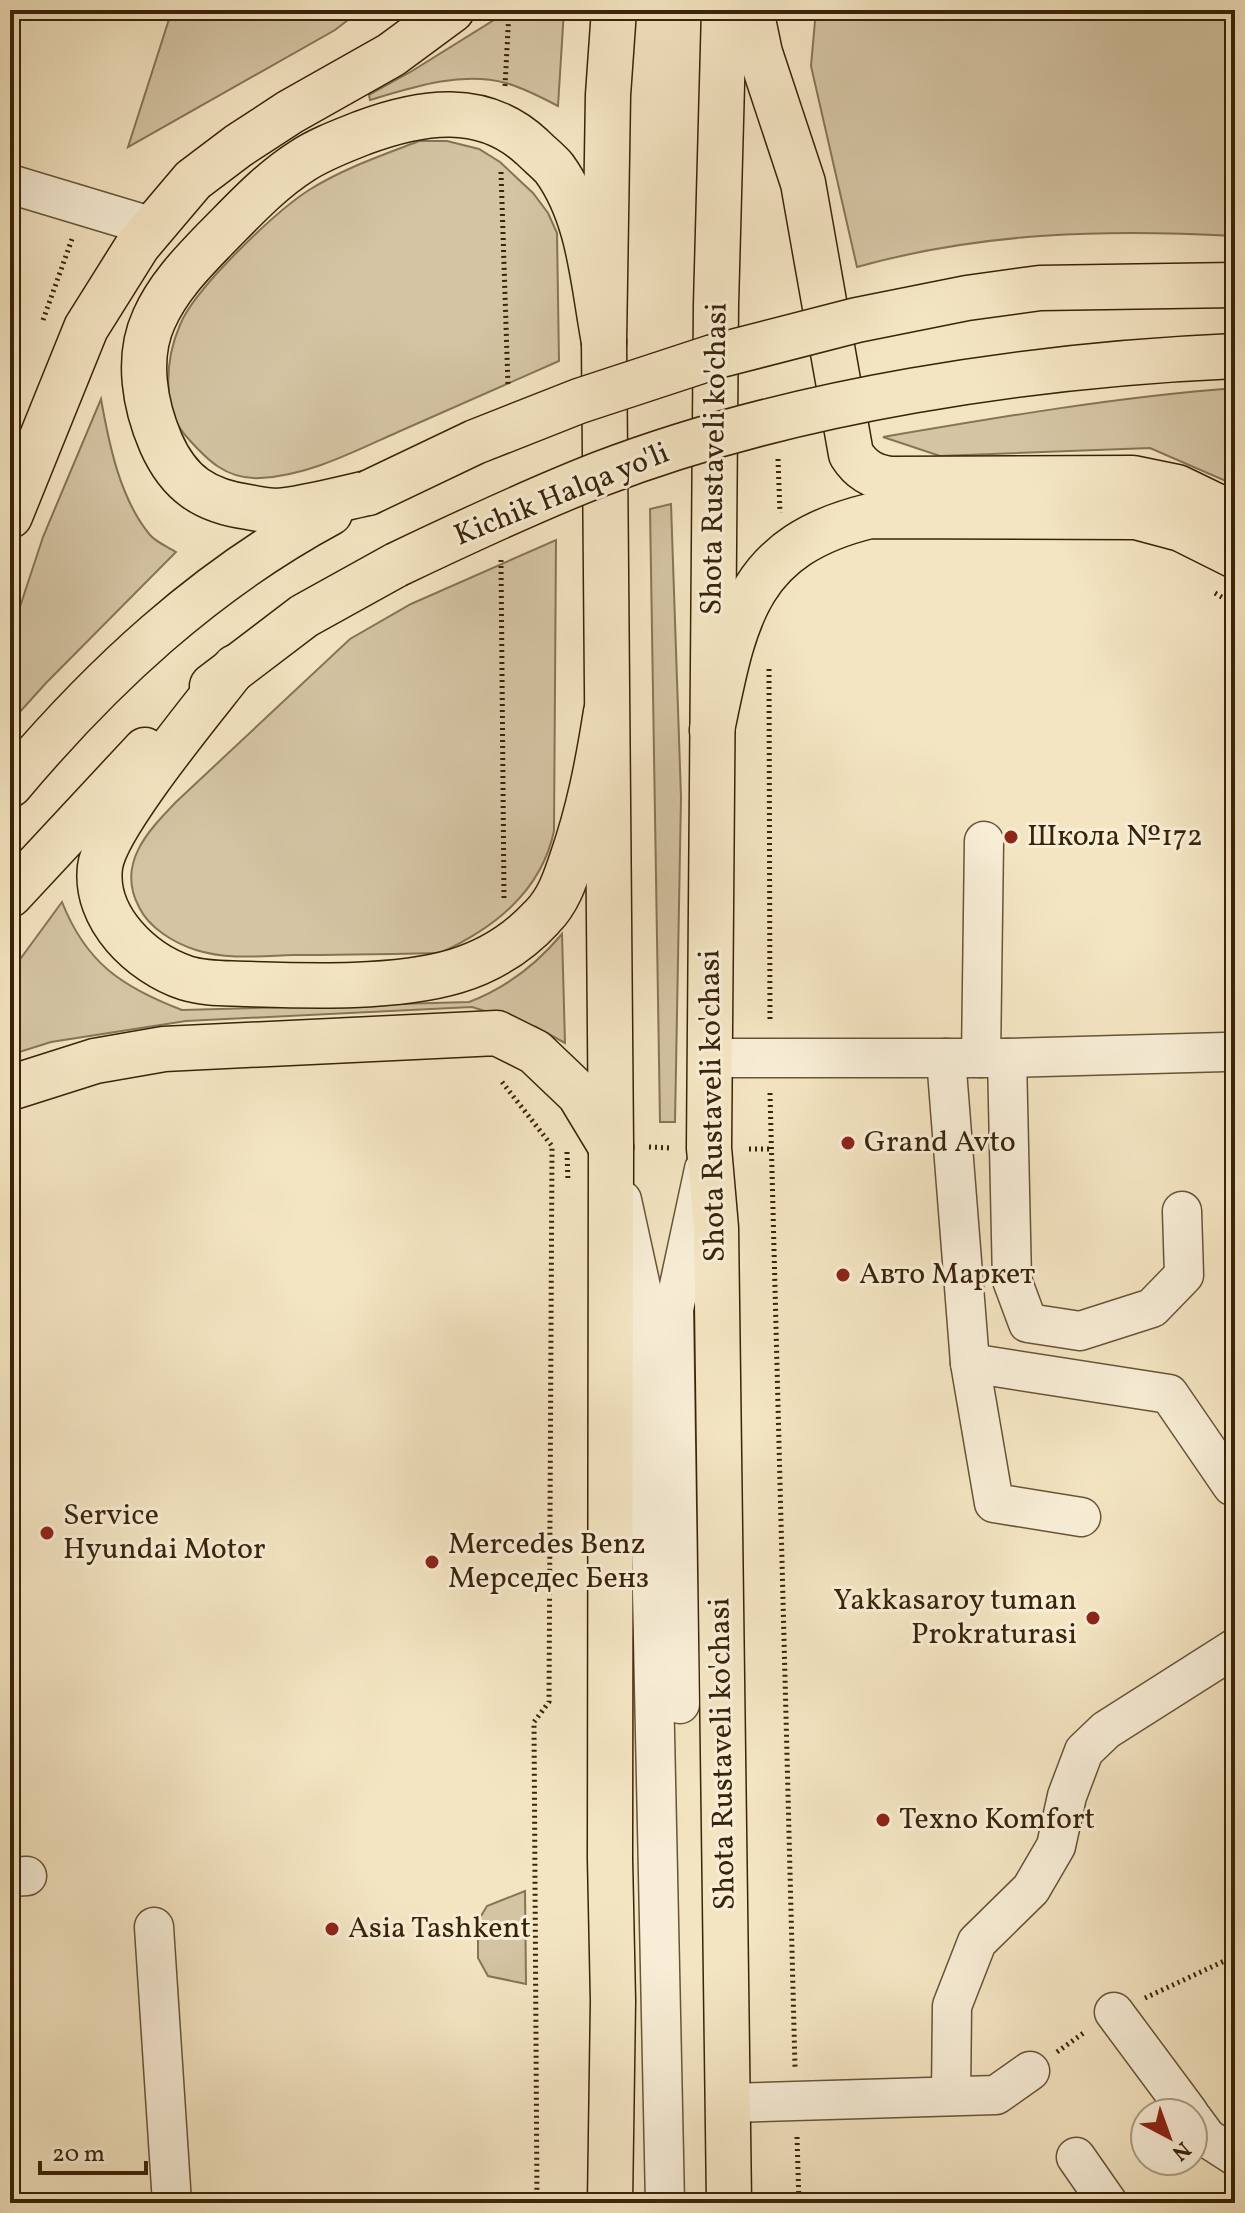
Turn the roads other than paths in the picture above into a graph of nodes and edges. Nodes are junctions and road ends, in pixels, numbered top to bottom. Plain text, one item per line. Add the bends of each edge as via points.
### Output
1 (452, 10) edge
2 (614, 10) edge
3 (724, 10) edge
4 (751, 10) edge
5 (10, 184) edge
6 (153, 227) junction
7 (1235, 285) edge
8 (604, 342) junction
9 (1235, 356) edge
10 (368, 493) junction
11 (1235, 515) edge
12 (10, 516) edge
13 (1222, 573) edge
14 (235, 667) junction
15 (606, 712) junction
16 (712, 730) junction
17 (10, 785) edge
18 (984, 841) dead end
19 (10, 895) edge
20 (1225, 1052) dead end
21 (709, 1058) junction
22 (978, 1058) junction
23 (10, 1088) edge
24 (611, 1147) junction
25 (709, 1148) junction
26 (1182, 1211) dead end
27 (970, 1363) junction
28 (1232, 1486) dead end
29 (1081, 1517) dead end
30 (1235, 1648) edge
31 (154, 1927) dead end
32 (1114, 2012) dead end
33 (1030, 2071) dead end
34 (951, 2096) junction
35 (1177, 2097) edge
36 (728, 2103) junction
37 (1209, 2139) edge
38 (1235, 2156) edge
39 (1076, 2157) dead end
40 (172, 2203) edge
41 (610, 2203) edge
42 (665, 2203) edge
43 (687, 2203) edge
44 (729, 2203) edge
45 (1108, 2203) edge

1 - 6 main road via 391,55 238,146 193,180
2 - 8 main road
3 - 16 main road, Shota Rustaveli ko'chasi
4 - 11 main road via 803,183 856,461 868,473 891,479 1145,479 1177,487
5 - 6 street
6 - 12 main road via 86,328
7 - 10 main road, bridge via 1040,288 857,320 713,357 579,401
8 - 10 main road via 587,245 573,202 553,167 501,124 454,113 409,119 303,160 261,192 181,274 153,320 144,357 146,390 153,424 177,471 196,491 223,504 276,511
8 - 15 main road
9 - 14 main road, Kichik Halqa yo'li, bridge via 975,381 714,437 602,473 396,565 304,616
10 - 17 main road via 290,535 176,615 96,689
13 - 16 main road via 1181,529 1136,517 870,516 844,522 794,546 756,587 729,650
14 - 15 main road via 144,787 100,866 111,920 133,945 159,966 205,982 392,982 457,971 502,951 543,917 561,891 588,814
14 - 19 main road, Kichik Halqa yo'li via 128,766
15 - 24 main road
16 - 21 main road, Shota Rustaveli ko'chasi
18 - 22 street
20 - 22 street
21 - 22 street
21 - 25 main road, Shota Rustaveli ko'chasi
22 - 26 street via 1012,1280 1028,1323 1080,1331 1152,1308 1184,1275
22 - 27 street
23 - 24 main road via 95,1061 164,1049 497,1033 535,1052 579,1094
24 - 41 main road
24 - 42 street via 646,1310
25 - 36 main road, Shota Rustaveli ko'chasi via 716,1244
25 - 43 street via 674,1309
27 - 28 street via 1169,1394
27 - 29 street via 994,1503
30 - 34 street via 1106,1730 1084,1751 1056,1846 1031,1889 977,1942 952,2006
31 - 40 street
32 - 35 street
33 - 34 street via 996,2095
34 - 36 street
36 - 44 main road, Shota Rustaveli ko'chasi
37 - 38 street
39 - 45 street

